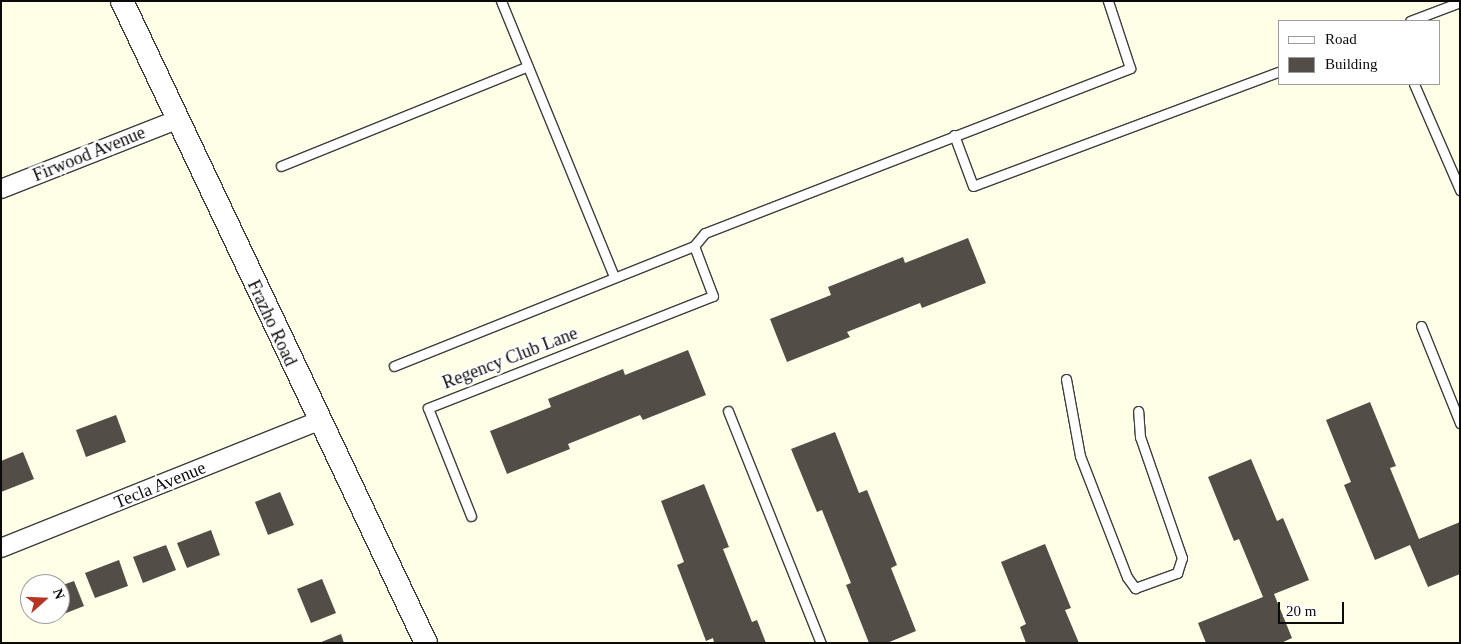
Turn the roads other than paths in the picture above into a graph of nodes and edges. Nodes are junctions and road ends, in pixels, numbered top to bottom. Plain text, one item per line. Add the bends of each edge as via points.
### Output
1 (122, 1) edge
2 (501, 1) edge
3 (1108, 1) edge
4 (1460, 2) edge
5 (1413, 20) edge
6 (528, 66) junction
7 (1278, 72) edge
8 (1414, 85) edge
9 (176, 120) junction
10 (954, 135) junction
11 (281, 166) dead end
12 (1, 189) edge
13 (1460, 190) edge
14 (694, 246) junction
15 (614, 277) junction
16 (1421, 326) dead end
17 (394, 366) dead end
18 (1066, 379) dead end
19 (728, 411) dead end
20 (1138, 411) dead end
21 (319, 421) junction
22 (1460, 423) edge
23 (471, 516) dead end
24 (1, 548) edge
25 (426, 643) edge
26 (820, 643) edge

1 - 9 street, Frazho Road
2 - 6 lane
3 - 10 lane via 1130,68
4 - 5 lane
6 - 11 lane
6 - 15 lane
7 - 10 lane via 973,186
8 - 13 lane
9 - 12 street, Firwood Avenue
9 - 21 street, Frazho Road
10 - 14 lane via 706,233
14 - 15 lane
14 - 23 lane, Regency Club Lane via 713,296 428,408
15 - 17 lane
16 - 22 lane
18 - 20 lane via 1080,456 1126,577 1135,588 1177,572 1182,558 1140,437
19 - 26 lane
21 - 24 street, Tecla Avenue
21 - 25 street, Frazho Road

